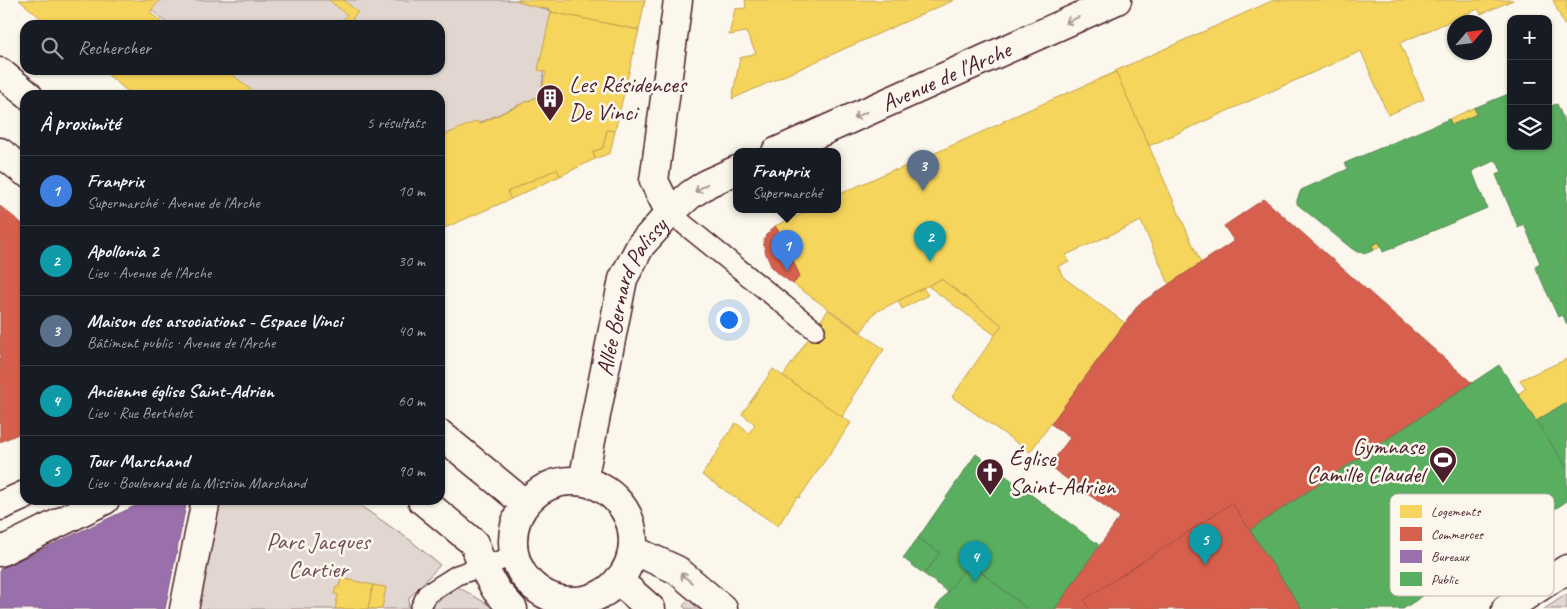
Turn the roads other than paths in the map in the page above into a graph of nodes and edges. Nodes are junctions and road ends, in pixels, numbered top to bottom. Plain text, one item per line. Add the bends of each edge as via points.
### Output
1 (678, 0) edge
2 (1117, 0) edge
3 (0, 72) edge
4 (22, 90) edge
5 (785, 148) edge
6 (0, 152) edge
7 (20, 168) edge
8 (733, 172) edge
9 (670, 213) junction
10 (815, 330) dead end
11 (445, 438) edge
12 (583, 482) junction
13 (20, 497) edge
14 (525, 504) junction
15 (95, 505) edge
16 (205, 505) edge
17 (428, 505) edge
18 (0, 506) edge
19 (632, 550) junction
20 (0, 552) edge
21 (514, 556) junction
22 (483, 567) junction
23 (1567, 569) edge
24 (1554, 578) edge
25 (618, 580) junction
26 (1526, 596) edge
27 (573, 605) edge
28 (184, 609) edge
29 (420, 609) edge
30 (513, 609) edge
31 (651, 609) edge
32 (723, 609) edge
33 (1506, 609) edge

1 - 9 street, Allée Bernard Palissy via 654,181
2 -> 5 street, Avenue de l'Arche
3 - 4 street
6 - 7 street
8 -> 9 street via 708,183
9 - 10 lane
9 - 12 street, Allée Bernard Palissy via 641,245 623,279
11 - 14 street
12 - 14 street via 551,485
12 - 19 street via 604,490 622,505 632,526
13 - 18 street
14 - 21 street via 516,520
15 - 20 street
16 - 28 street
17 - 22 street via 474,543
19 - 25 street via 628,566
32 -> 19 street via 677,570
21 - 22 lane
21 - 27 street via 522,574 535,588
22 - 29 lane via 458,576 427,594
22 - 30 street via 496,590
23 - 24 street
25 - 27 street via 605,592
25 - 31 street
26 - 33 street

